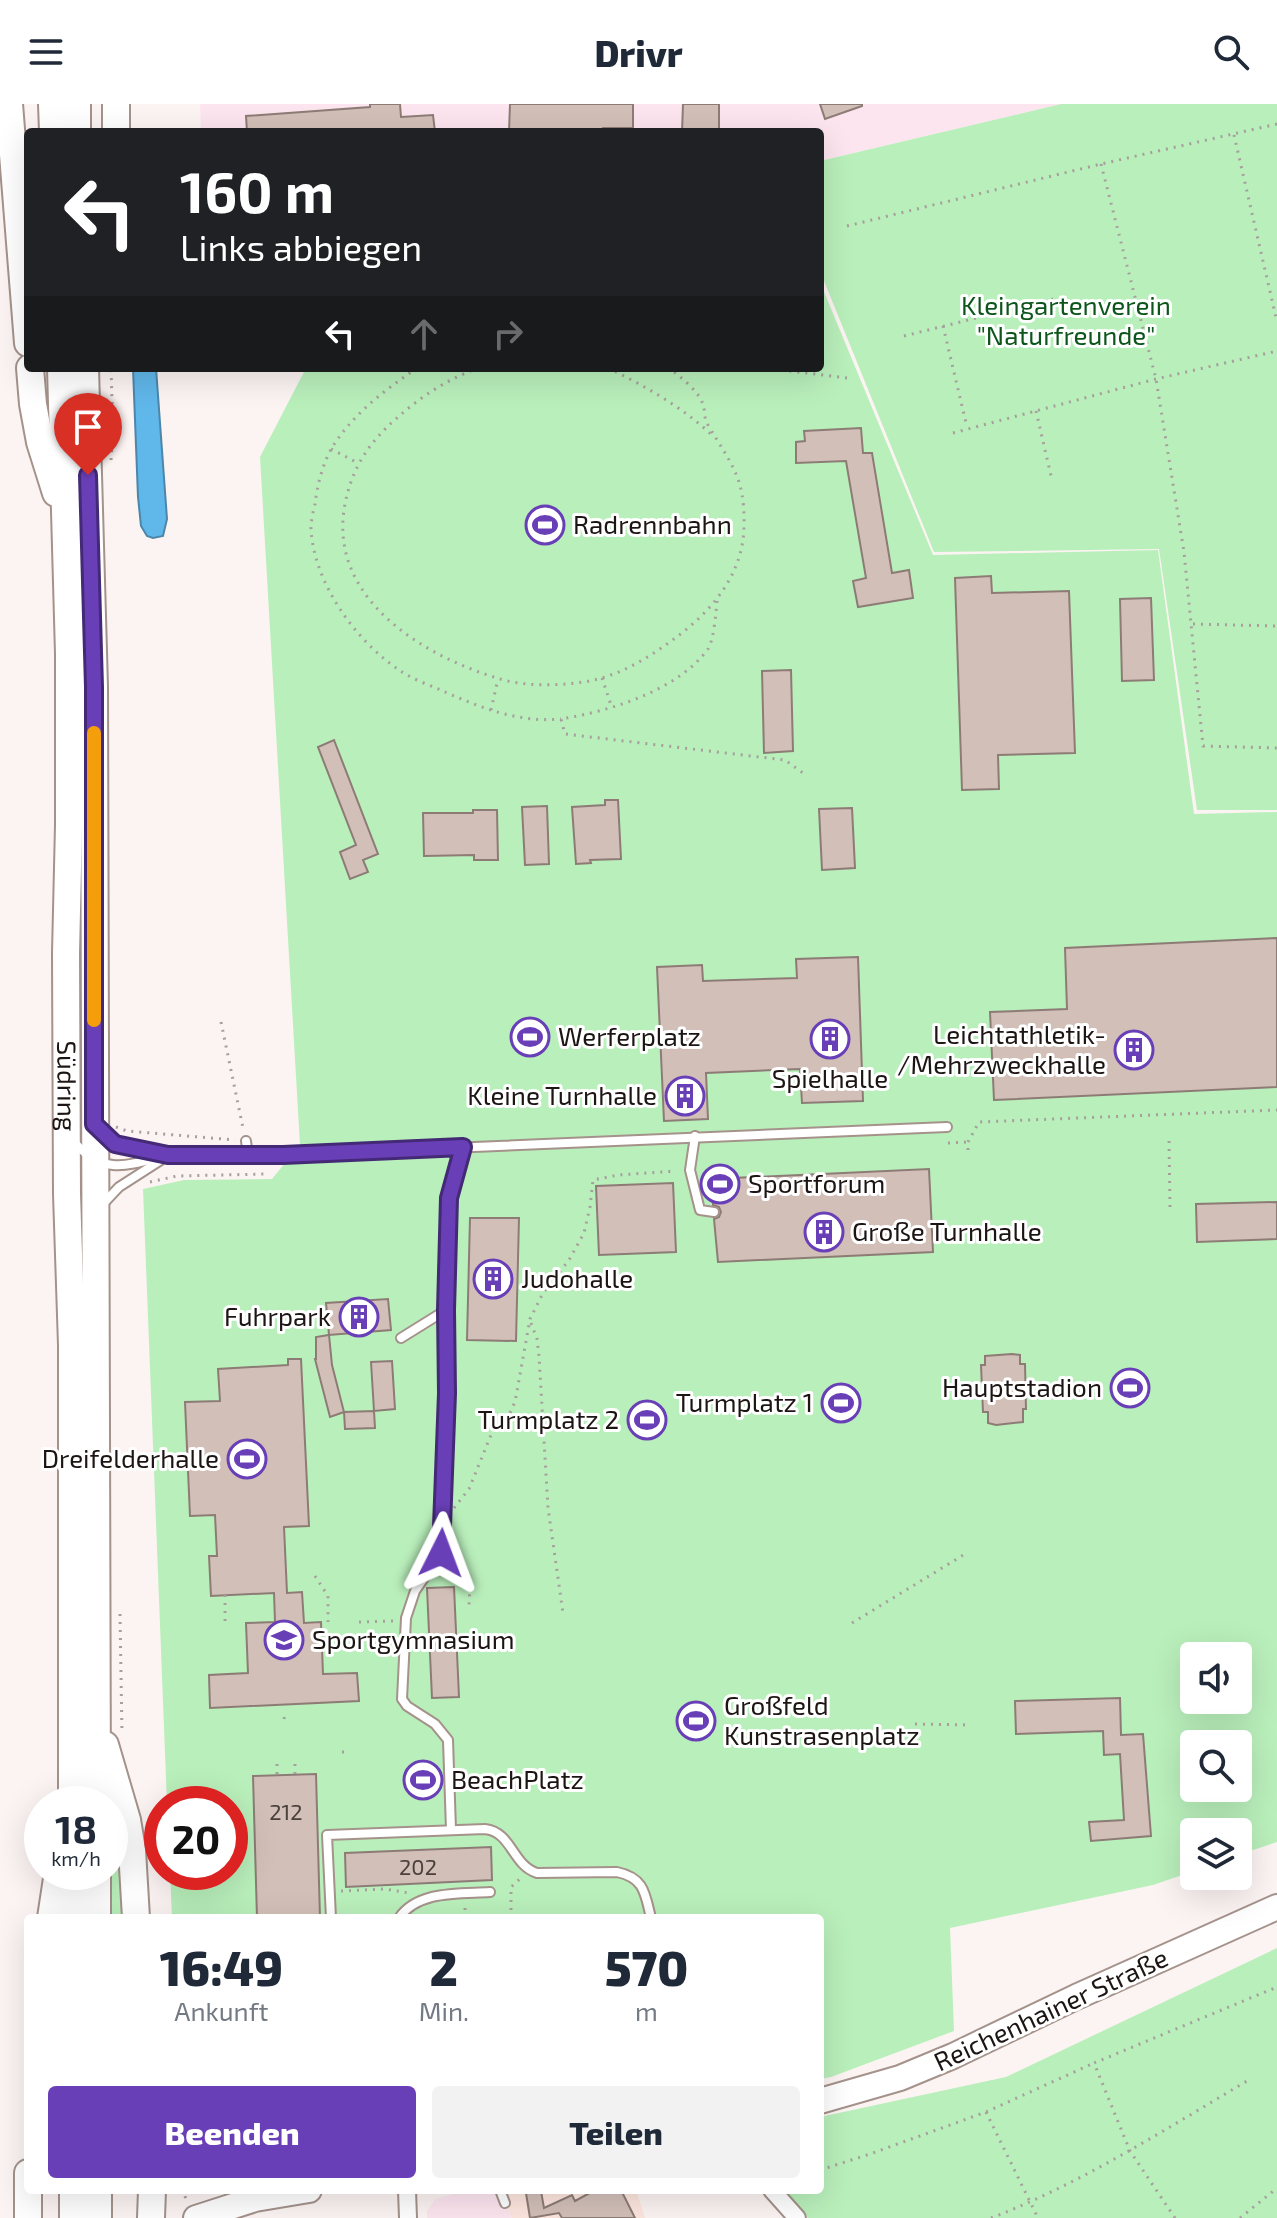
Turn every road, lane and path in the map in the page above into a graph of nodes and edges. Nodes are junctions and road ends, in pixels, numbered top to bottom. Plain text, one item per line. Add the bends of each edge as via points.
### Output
1 (9, 104) edge
2 (52, 104) edge
3 (77, 104) edge
4 (116, 104) edge
5 (1277, 124) edge
6 (53, 128) edge
7 (77, 128) edge
8 (116, 128) edge
9 (1234, 133) junction
10 (1101, 164) junction
11 (847, 226) dead end
12 (24, 293) edge
13 (1053, 299) dead end
14 (1277, 322) edge
15 (943, 326) junction
16 (904, 336) dead end
17 (1277, 351) edge
18 (30, 372) edge
19 (61, 372) edge
20 (85, 372) edge
21 (412, 372) edge
22 (470, 372) edge
23 (615, 372) edge
24 (675, 372) edge
25 (798, 372) edge
26 (847, 378) dead end
27 (1156, 379) junction
28 (1036, 411) junction
29 (967, 429) junction
30 (953, 433) dead end
31 (720, 443) junction
32 (331, 449) junction
33 (358, 463) junction
34 (1052, 480) dead end
35 (66, 526) junction
36 (717, 599) junction
37 (1191, 624) junction
38 (1277, 626) edge
39 (602, 678) junction
40 (498, 679) junction
41 (612, 708) junction
42 (491, 710) junction
43 (561, 719) junction
44 (1277, 748) edge
45 (803, 773) dead end
46 (221, 1022) dead end
47 (1277, 1110) edge
48 (104, 1125) junction
49 (947, 1127) dead end
50 (67, 1134) junction
51 (695, 1136) junction
52 (246, 1141) junction
53 (1169, 1141) dead end
54 (968, 1142) junction
55 (948, 1143) dead end
56 (463, 1147) junction
57 (968, 1150) dead end
58 (168, 1155) junction
59 (248, 1155) junction
60 (95, 1160) junction
61 (690, 1170) junction
62 (265, 1174) dead end
63 (142, 1185) dead end
64 (1170, 1208) dead end
65 (714, 1212) dead end
66 (94, 1215) junction
67 (446, 1310) junction
68 (530, 1319) junction
69 (401, 1338) dead end
70 (1044, 1385) dead end
71 (958, 1388) dead end
72 (442, 1524) junction
73 (965, 1554) dead end
74 (428, 1572) junction
75 (315, 1576) dead end
76 (225, 1595) dead end
77 (469, 1606) dead end
78 (563, 1613) dead end
79 (400, 1621) dead end
80 (328, 1622) dead end
81 (359, 1622) dead end
82 (852, 1623) dead end
83 (225, 1625) dead end
84 (97, 1712) junction
85 (915, 1724) dead end
86 (971, 1725) dead end
87 (342, 1752) dead end
88 (350, 1752) dead end
89 (277, 1764) dead end
90 (295, 1764) dead end
91 (277, 1775) dead end
92 (295, 1775) dead end
93 (71, 1786) edge
94 (97, 1786) edge
95 (451, 1830) junction
96 (528, 1870) junction
97 (385, 1889) dead end
98 (55, 1890) edge
99 (72, 1890) edge
100 (97, 1890) edge
101 (330, 1892) junction
102 (490, 1892) dead end
103 (1277, 1907) edge
104 (511, 1910) dead end
105 (52, 1914) edge
106 (72, 1914) edge
107 (97, 1914) edge
108 (136, 1914) edge
109 (331, 1914) edge
110 (403, 1914) edge
111 (650, 1914) edge
112 (1277, 1987) edge
113 (1094, 2063) junction
114 (1247, 2081) dead end
115 (824, 2100) edge
116 (986, 2112) junction
117 (1130, 2151) junction
118 (824, 2169) edge
119 (1277, 2188) edge
120 (28, 2194) edge
121 (73, 2194) edge
122 (98, 2194) edge
123 (152, 2194) edge
124 (281, 2194) edge
125 (407, 2194) edge
126 (502, 2194) edge
127 (776, 2194) edge
128 (505, 2203) dead end
129 (1030, 2203) junction
130 (28, 2218) edge
131 (73, 2218) edge
132 (98, 2218) edge
133 (151, 2218) edge
134 (196, 2218) edge
135 (408, 2218) edge
136 (797, 2218) edge
137 (991, 2218) edge
138 (1038, 2218) edge
139 (1175, 2218) edge
140 (1240, 2218) edge

1 - 12 main road
2 - 6 main road
3 - 7 main road
4 - 8 main road
5 - 9 path
9 - 10 path
9 - 14 path
10 - 11 path
10 - 27 path
13 - 15 path
15 - 16 path
15 - 29 path
17 - 27 path
18 - 35 main road via 40,442
19 - 35 main road, Südring
20 - 48 main road, Südring
21 - 32 path via 352,420
22 - 33 path via 412,405 369,445
23 - 31 path via 683,411
24 - 31 path via 702,401 705,421
25 - 26 path
27 - 28 path
27 - 37 path
28 - 29 path
28 - 34 path
29 - 30 path
31 - 36 path via 740,479 744,529 740,556
32 - 33 path
32 - 42 path via 311,528 330,593 351,627 399,670
33 - 40 path via 342,519 355,579 373,606 404,635 441,657
35 - 50 main road, Südring
36 - 39 path via 657,652
36 - 41 path via 710,647 677,679
37 - 38 path
37 - 44 path via 1203,746
39 - 40 path via 526,684
39 - 41 path
40 - 42 path
41 - 43 path
42 - 43 path via 517,718
43 - 45 path via 565,734 785,760
46 - 52 path
47 - 54 path via 979,1122
48 - 52 path
48 - 58 lane via 115,1144
48 - 60 main road, Südring
49 - 51 lane
50 - 60 lane
50 - 93 main road, Südring
51 - 56 lane
51 - 61 lane
52 - 59 lane
53 - 64 path
54 - 55 path
54 - 57 path
56 - 59 lane
56 - 67 lane via 449,1198
58 - 59 lane
58 - 60 lane via 114,1167
58 - 66 lane via 119,1187
60 - 66 main road, Südring
61 - 65 lane via 700,1210
61 - 68 path via 593,1180 584,1233
62 - 63 path via 177,1176
66 - 84 main road, Südring
67 - 69 lane
67 - 72 lane
68 - 72 path via 515,1402 491,1435 469,1489
68 - 78 path via 539,1356 548,1508
70 - 71 path
72 - 74 lane via 441,1553
73 - 82 path
74 - 77 path via 455,1573 470,1584
74 - 95 lane via 406,1618 402,1699 448,1740
75 - 80 path via 328,1596
76 - 83 path
79 - 81 path
84 - 94 main road, Südring
84 - 108 main road via 127,1820
85 - 86 path
87 - 88 path
89 - 91 path
90 - 92 path
95 - 96 lane via 499,1833
95 - 101 lane via 327,1835
96 - 104 path via 511,1887
96 - 111 lane via 628,1874 643,1888
97 - 101 path
98 - 105 main road
99 - 106 main road
100 - 107 main road
101 - 109 lane
102 - 110 lane via 429,1897
103 - 115 main road, Reichenhainer Straße via 953,2056
112 - 113 path
113 - 116 path
113 - 117 path
114 - 117 path
116 - 118 path
116 - 129 path
117 - 129 path
117 - 139 path
119 - 140 path
120 - 130 main road
121 - 131 main road
122 - 132 main road
123 - 133 main road
124 - 134 main road
125 - 135 street
126 - 128 lane
127 - 136 street
129 - 137 path
129 - 138 path

